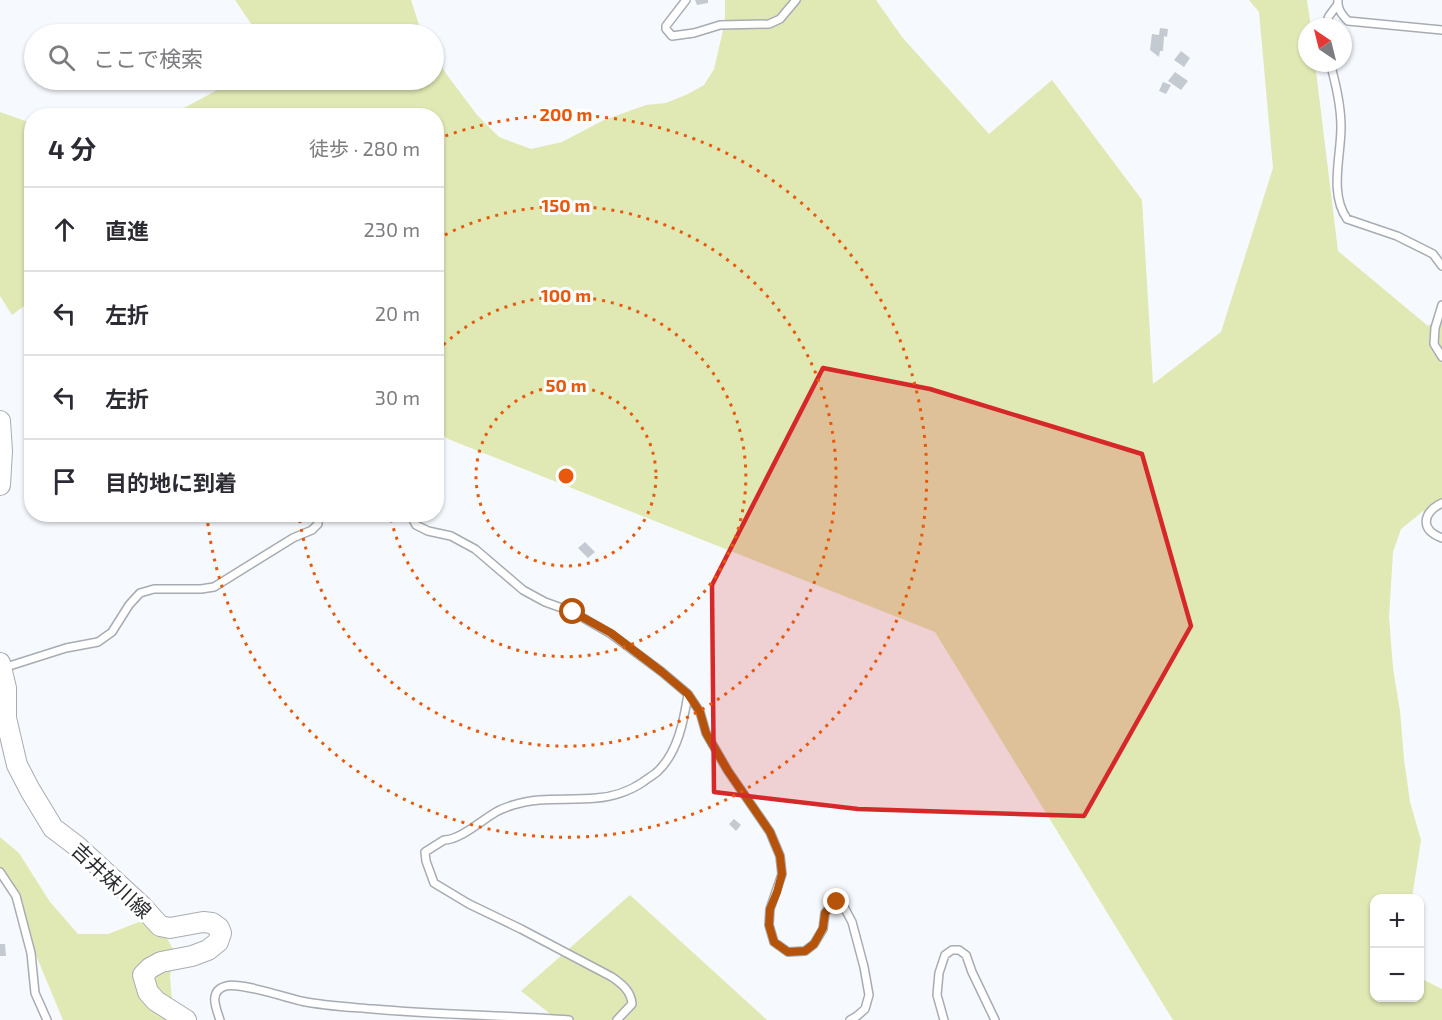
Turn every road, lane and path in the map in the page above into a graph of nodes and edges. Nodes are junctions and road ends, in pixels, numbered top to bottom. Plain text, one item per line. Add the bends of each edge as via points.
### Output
1 (686, 0) edge
2 (796, 0) edge
3 (1338, 2) edge
4 (1328, 18) edge
5 (1442, 30) edge
6 (1332, 72) edge
7 (1442, 266) edge
8 (1442, 305) edge
9 (1442, 357) edge
10 (0, 421) edge
11 (0, 485) edge
12 (1442, 503) edge
13 (318, 522) edge
14 (414, 522) edge
15 (1442, 538) edge
16 (1, 666) edge
17 (688, 694) junction
18 (0, 872) edge
19 (47, 1020) edge
20 (186, 1020) edge
21 (220, 1020) edge
22 (569, 1020) edge
23 (617, 1020) edge
24 (850, 1020) edge
25 (944, 1020) edge
26 (995, 1020) edge

1 - 2 lane via 666,26 672,36 720,25 769,24 780,19
3 - 4 lane
3 - 5 lane via 1348,21
6 - 7 lane via 1340,107 1339,206 1347,219 1397,236 1433,254
8 - 9 lane via 1434,344
10 - 11 main road
12 - 15 lane via 1428,514 1426,523 1433,535
13 - 16 lane via 312,530 214,587 140,593 112,632 98,642
14 - 17 lane via 475,549 524,590 611,633
16 - 20 main road, 吉井妹川線 via 6,718 17,765 53,828 160,926 202,922 219,927 218,942 208,950 161,962 143,975 148,992 156,1001
17 - 23 lane via 677,740 668,759 635,787 596,798 545,798 515,804 425,852 434,883 622,985 632,1004
17 - 24 lane via 700,712 706,733 770,832 780,856 782,874 770,909 774,942 788,952 805,951 823,928 825,913 837,902 852,922 869,995 865,1009
18 - 19 lane via 16,897 31,953 35,993
21 - 22 lane via 215,995 226,986 240,986 317,1005
25 - 26 lane via 938,995 939,973 945,955 952,950 966,955

